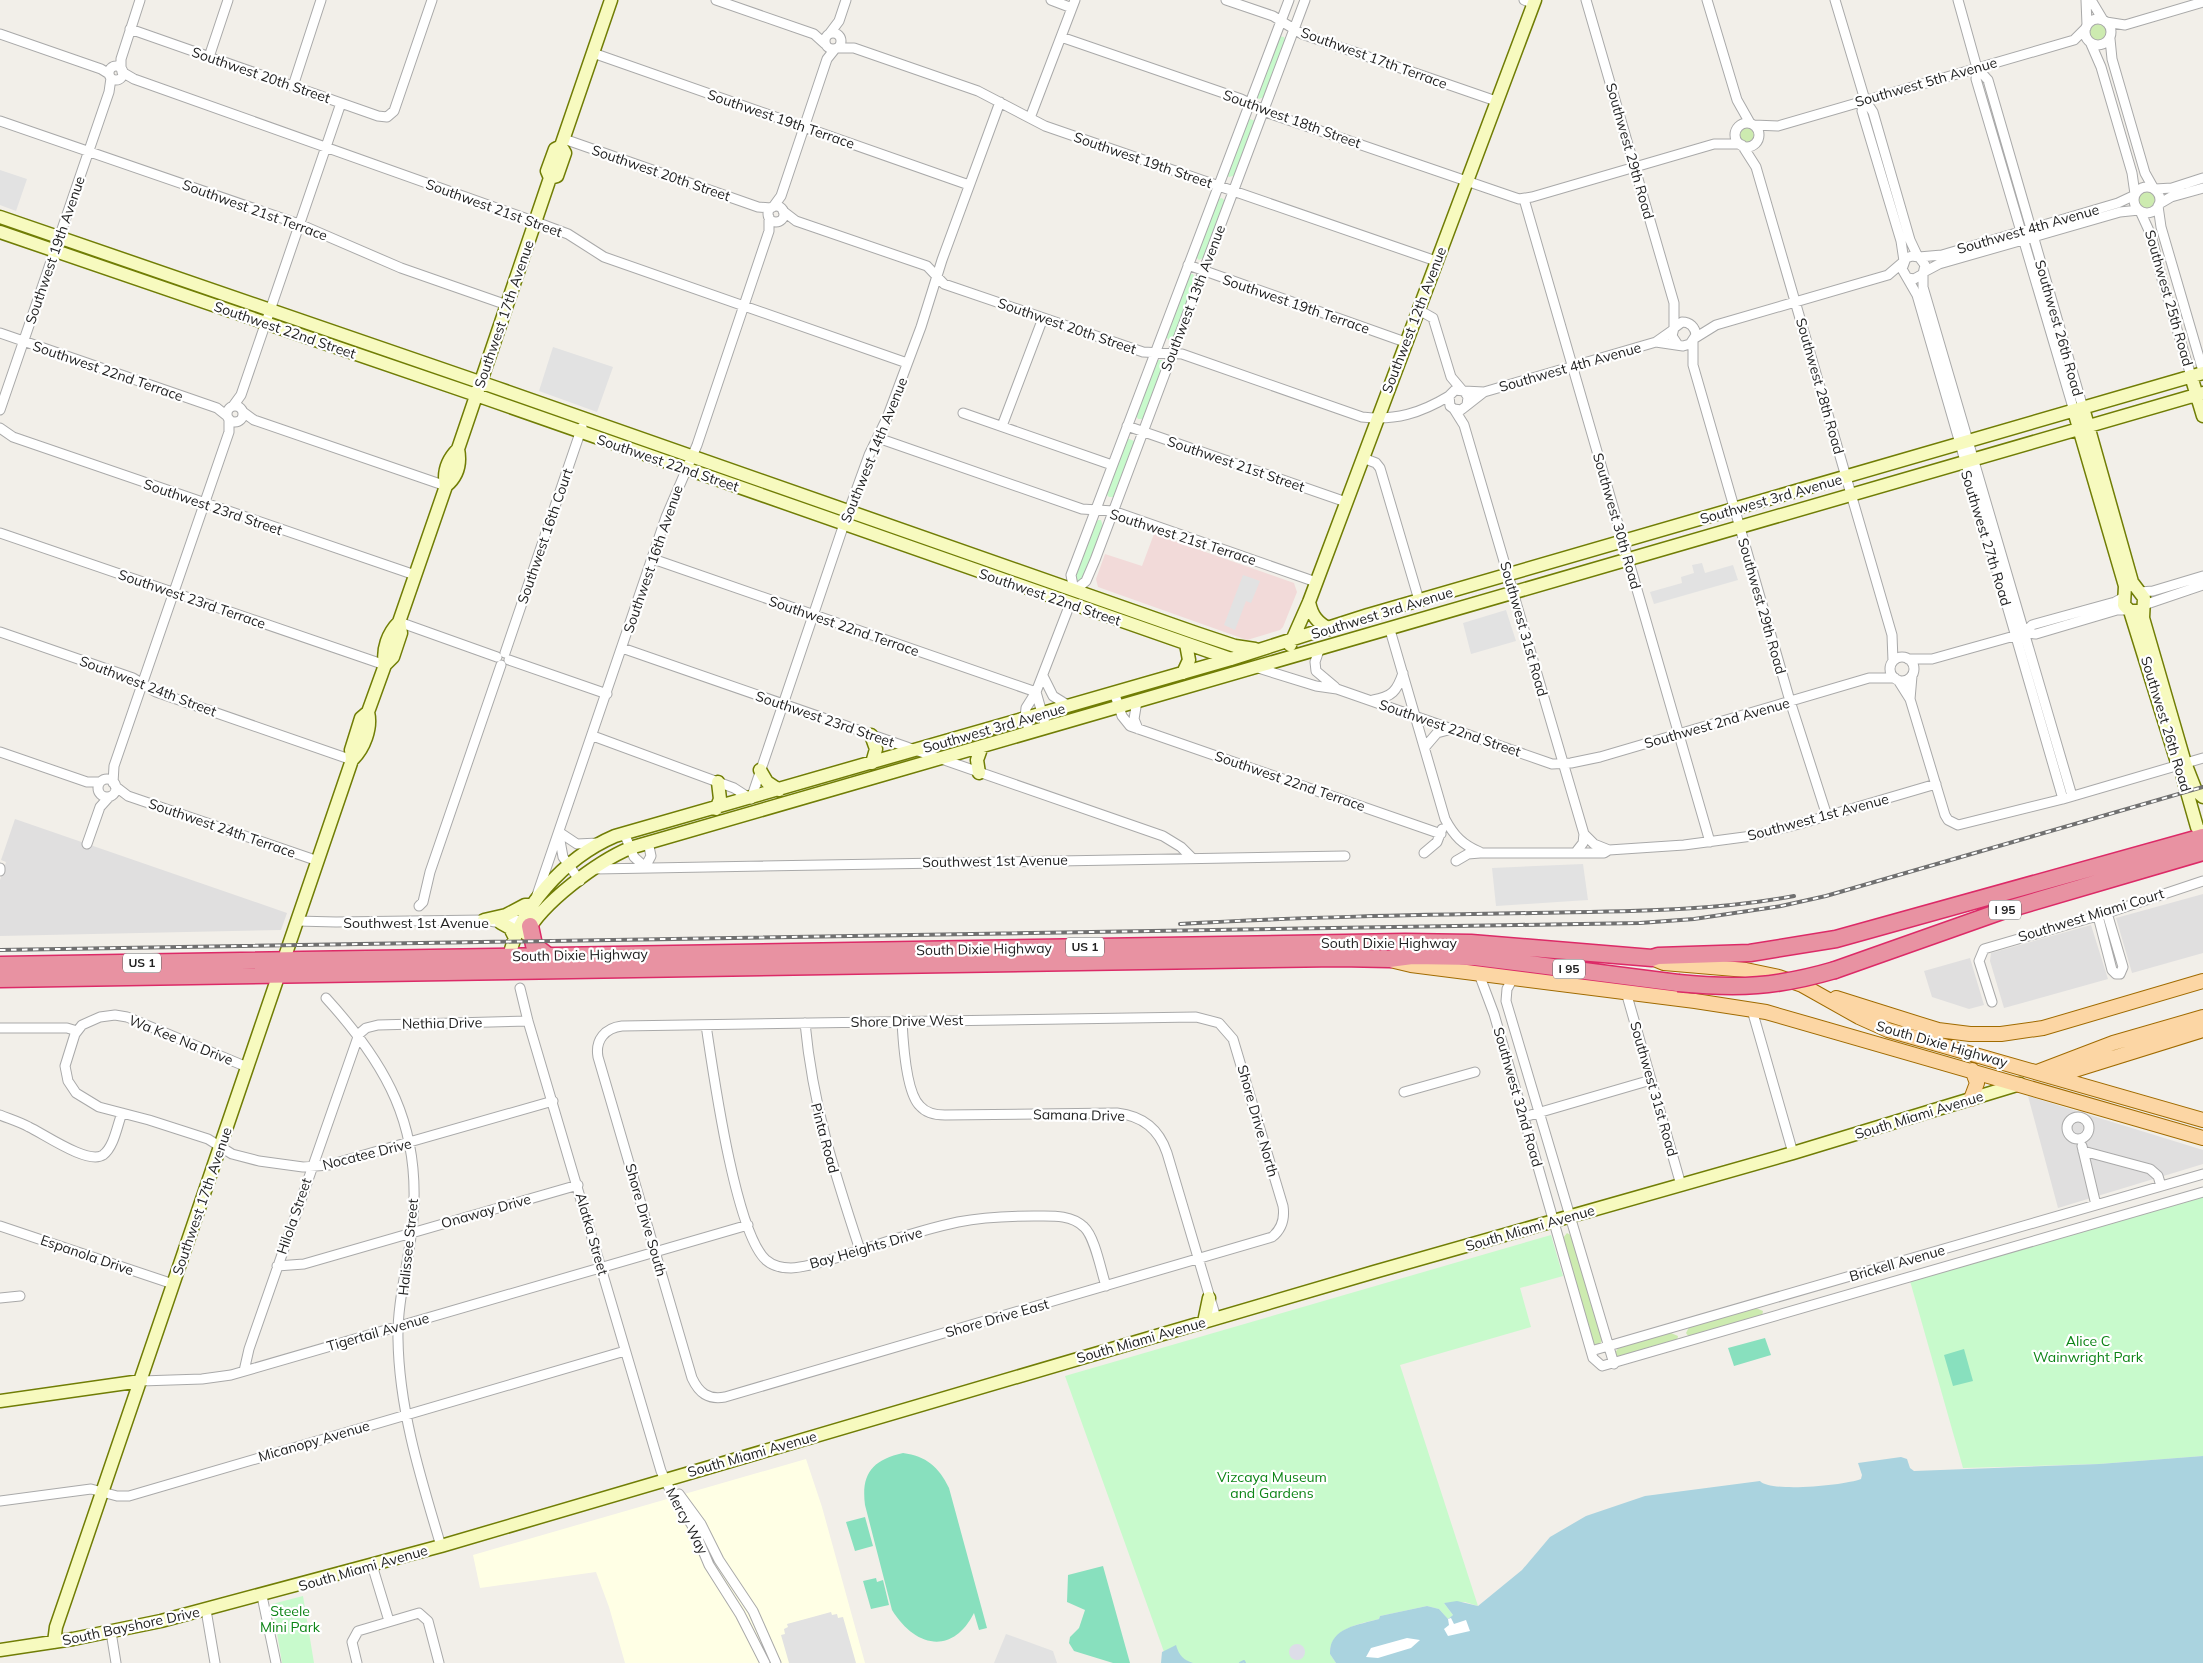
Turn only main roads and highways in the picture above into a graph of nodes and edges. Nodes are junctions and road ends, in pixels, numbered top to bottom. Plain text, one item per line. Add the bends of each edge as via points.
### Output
1 (611, 0) edge
2 (1531, 1) edge
3 (0, 217) edge
4 (0, 232) edge
5 (2199, 373) edge
6 (481, 382) junction
7 (2200, 394) edge
8 (476, 396) junction
9 (2078, 409) junction
10 (2203, 416) edge
11 (2083, 428) junction
12 (1074, 591) junction
13 (2139, 592) junction
14 (2125, 596) junction
15 (1309, 602) junction
16 (1070, 604) junction
17 (1402, 605) junction
18 (2136, 608) junction
19 (1329, 629) junction
20 (1390, 630) junction
21 (1294, 640) junction
22 (1186, 644) junction
23 (1260, 650) junction
24 (1231, 659) junction
25 (1274, 663) junction
26 (1255, 667) junction
27 (1183, 673) junction
28 (871, 735) road end
29 (982, 746) junction
30 (872, 764) junction
31 (2182, 765) junction
32 (760, 770) road end
33 (979, 773) road end
34 (718, 782) road end
35 (779, 790) junction
36 (2203, 797) edge
37 (753, 805) junction
38 (716, 809) junction
39 (2203, 837) edge
40 (2176, 852) junction
41 (2203, 852) edge
42 (569, 866) joint
43 (580, 880) joint
44 (534, 902) junction
45 (484, 920) road end
46 (530, 921) junction
47 (501, 923) road end
48 (515, 938) junction
49 (548, 956) junction
50 (1652, 958) junction
51 (1390, 959) junction
52 (512, 964) junction
53 (0, 965) edge
54 (281, 968) junction
55 (0, 979) edge
56 (2203, 981) edge
57 (1807, 988) junction
58 (2203, 1017) edge
59 (2203, 1030) edge
60 (2088, 1066) junction
61 (1972, 1070) junction
62 (2038, 1072) junction
63 (2054, 1076) junction
64 (2020, 1084) junction
65 (2084, 1085) junction
66 (1972, 1099) junction
67 (2203, 1120) edge
68 (2203, 1138) edge
69 (1209, 1298) road end
70 (1210, 1320) junction
71 (141, 1381) junction
72 (0, 1401) edge
73 (262, 1596) joint
74 (54, 1642) junction
75 (0, 1650) edge

1 - 6 main road, Southwest 17th Avenue via 563,142 554,149 547,171 550,178
2 - 15 main road, Southwest 12th Avenue
3 - 6 main road, Southwest 22nd Street
4 - 8 main road, Southwest 22nd Street
5 - 7 main road, Southwest 25th Road
5 - 9 main road, Southwest 3rd Avenue
6 - 8 main road, Southwest 17th Avenue
6 - 12 main road, Southwest 22nd Street
7 - 10 main road, Southwest 25th Road
7 - 11 main road, Southwest 3rd Avenue
8 - 16 main road, Southwest 22nd Street
8 - 54 main road, Southwest 17th Avenue via 458,449 451,456 444,476 446,486 399,622 391,630 383,654 385,664 368,712 361,718 351,750 352,760
9 - 11 main road, Southwest 26th Road
9 - 17 main road, Southwest 3rd Avenue
11 - 13 main road, Southwest 26th Road via 2132,582
11 - 14 main road, Southwest 26th Road
11 - 20 main road, Southwest 3rd Avenue
12 - 16 main road, Southwest 13th Avenue
12 - 23 main road, Southwest 22nd Street via 1235,646
13 - 14 main road via 2133,590
13 - 18 main road via 2144,598
14 - 18 main road via 2124,603
15 - 19 main road via 1313,616
15 - 21 main road, Southwest 12th Avenue
16 - 22 main road, Southwest 22nd Street
17 - 19 main road, Southwest 3rd Avenue
17 - 20 main road
18 - 31 main road, Southwest 26th Road
19 - 21 main road, Southwest 3rd Avenue
20 - 25 main road, Southwest 3rd Avenue
21 - 23 main road, Southwest 3rd Avenue
21 - 25 main road
22 - 24 main road, Southwest 22nd Street
22 - 27 main road via 1189,660
23 - 24 main road, Southwest 3rd Avenue
24 - 26 main road, Southwest 22nd Street
24 - 27 main road, Southwest 3rd Avenue
25 - 26 main road, Southwest 3rd Avenue
26 - 29 main road, Southwest 3rd Avenue
27 - 30 main road, Southwest 3rd Avenue
28 - 30 main road via 876,749
29 - 33 main road via 977,760
29 - 37 main road, Southwest 3rd Avenue
30 - 35 main road, Southwest 3rd Avenue
31 - 36 main road, Southwest 26th Road via 2196,791
31 - 39 main road, Southwest 26th Road via 2197,827
32 - 35 main road via 767,782
34 - 38 main road via 720,799
35 - 37 main road, Southwest 3rd Avenue
37 - 38 main road, Southwest 3rd Avenue
37 - 43 main road, Southwest 3rd Avenue via 630,848
38 - 42 main road, Southwest 3rd Avenue via 598,843
39 - 40 highway, I 95
40 - 41 highway, I 95
40 - 50 highway, I 95 via 1836,939 1750,953
40 - 51 highway, I 95, bridge via 1835,970 1798,981 1757,987 1678,983 1475,958 1412,956
42 - 44 main road, Southwest 16th Avenue
43 - 46 main road, Southwest 16th Avenue
44 - 45 main road via 506,916
44 - 46 main road, Southwest 16th Avenue
46 - 48 main road, Southwest 16th Avenue
46 - 49 highway via 534,945
46 - 52 main road, Southwest 16th Avenue
47 - 48 main road via 510,928
48 - 52 main road, Southwest 16th Avenue
49 - 50 highway, South Dixie Highway / US 1 via 1406,942 1471,943
49 - 52 highway, South Dixie Highway / US 1
50 - 57 main road, South Dixie Highway via 1664,964 1756,971
51 - 52 highway, South Dixie Highway / US 1
51 - 61 main road, South Dixie Highway via 1411,965 1752,1010
52 - 54 highway, South Dixie Highway / US 1
53 - 54 highway, South Dixie Highway / US 1
54 - 55 highway, South Dixie Highway / US 1
54 - 71 main road, Southwest 17th Avenue
56 - 57 main road via 2030,1031 1986,1035 1929,1028
57 - 62 main road, South Dixie Highway via 1888,1030
58 - 62 main road, South Miami Avenue via 2113,1043
59 - 60 main road, South Miami Avenue
60 - 63 main road, South Miami Avenue
60 - 65 main road via 2081,1074
61 - 64 main road, South Dixie Highway
61 - 66 main road via 1977,1083
62 - 63 main road
62 - 64 main road, South Miami Avenue
63 - 64 main road, South Miami Avenue
63 - 65 main road
64 - 66 main road, South Miami Avenue
64 - 68 main road
65 - 67 main road
66 - 70 main road, South Miami Avenue
69 - 70 main road
70 - 73 main road, South Miami Avenue
71 - 72 main road, Tigertail Avenue
71 - 74 main road, Southwest 17th Avenue via 56,1627
73 - 74 main road, South Bayshore Drive via 111,1632
74 - 75 main road, South Bayshore Drive

